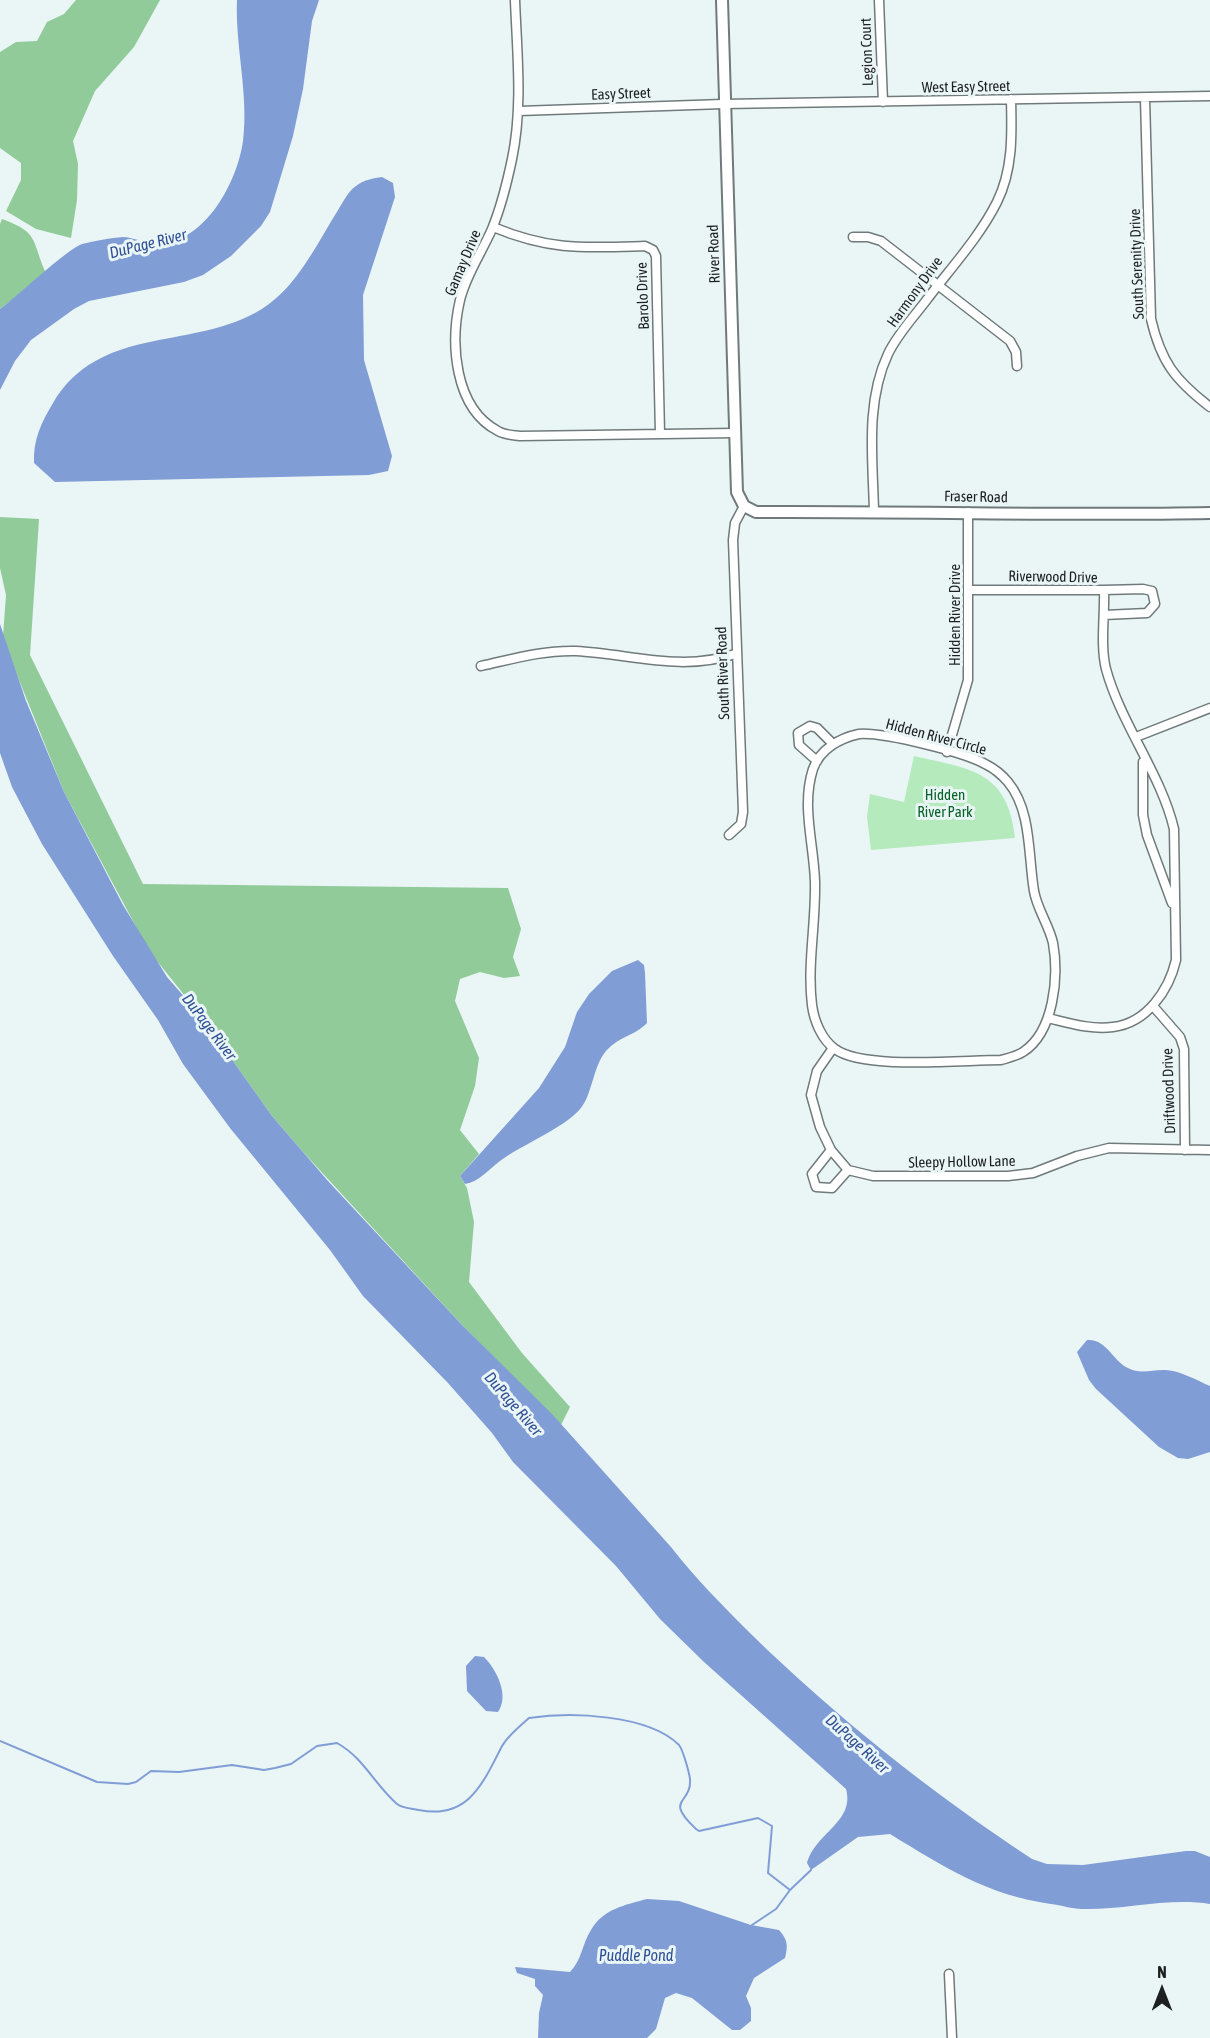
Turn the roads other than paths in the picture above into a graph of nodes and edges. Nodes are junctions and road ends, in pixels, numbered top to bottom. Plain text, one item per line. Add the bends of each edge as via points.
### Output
1 (515, 0) edge
2 (722, 0) edge
3 (879, 0) edge
4 (1210, 96) edge
5 (1145, 98) junction
6 (1011, 99) junction
7 (883, 102) junction
8 (723, 105) junction
9 (519, 111) junction
10 (493, 227) junction
11 (853, 237) dead end
12 (938, 284) junction
13 (1017, 366) dead end
14 (1210, 407) edge
15 (735, 433) junction
16 (660, 434) junction
17 (744, 506) junction
18 (874, 512) junction
19 (968, 512) junction
20 (1210, 513) edge
21 (970, 590) junction
22 (1104, 590) junction
23 (1104, 615) junction
24 (735, 654) junction
25 (481, 666) dead end
26 (1210, 708) edge
27 (1136, 737) junction
28 (833, 744) junction
29 (947, 752) junction
30 (1143, 759) junction
31 (817, 761) junction
32 (729, 835) dead end
33 (1174, 909) junction
34 (1153, 1006) junction
35 (1048, 1018) junction
36 (833, 1048) junction
37 (831, 1150) junction
38 (1185, 1150) junction
39 (1210, 1150) edge
40 (848, 1170) junction
41 (949, 1974) dead end
42 (952, 2038) edge

1 - 9 street, Gamay Drive
2 - 8 street, River Road
3 - 7 street, Legion Court
4 - 5 street, West Easy Street
5 - 6 street, West Easy Street
5 - 14 street, South Serenity Drive via 1151,319 1158,350 1170,368
6 - 7 street, West Easy Street
6 - 12 street, Harmony Drive via 1012,142 997,201
7 - 8 street, West Easy Street
8 - 9 street, Easy Street
8 - 15 street, River Road
9 - 10 street, Gamay Drive via 512,160
10 - 16 street, Barolo Drive via 547,245 645,246 653,250
10 - 16 street, Gamay Drive via 468,280 456,321 458,365 471,407 500,433 520,436
11 - 12 street via 881,241
12 - 13 street via 1010,341
12 - 18 street, Harmony Drive via 888,354 879,379 873,413
15 - 16 street, Gamay Drive
15 - 17 street, River Road via 737,492
17 - 18 street, Fraser Road via 756,512
17 - 24 street, South River Road via 735,523 733,540
18 - 19 street, Fraser Road
19 - 20 street, Fraser Road
19 - 21 street, Hidden River Drive
21 - 22 street, Riverwood Drive
21 - 29 street, Hidden River Drive via 968,680
22 - 23 street, Riverwood Drive
22 - 23 street via 1152,591 1155,604 1148,613
23 - 27 street, Riverwood Drive via 1105,665
24 - 25 street via 717,660 661,663 559,651
24 - 32 street, South River Road via 743,812 741,824
26 - 27 street
27 - 30 street, Riverwood Drive
28 - 29 street, Hidden River Circle via 871,734
28 - 31 street
28 - 31 street via 817,728 810,726 798,733 799,745
29 - 35 street, Hidden River Circle via 976,759 998,772 1021,804 1035,895 1055,960
30 - 33 street, Riverwood Drive via 1147,835
30 - 33 street, Riverwood Drive via 1169,809 1174,829
31 - 36 street via 810,783 808,812 815,881 812,1007 821,1035
33 - 34 street, Riverwood Drive via 1176,960 1172,979
34 - 35 street, Riverwood Drive via 1138,1018 1115,1027 1089,1027
34 - 38 street, Driftwood Drive via 1180,1037 1184,1049
35 - 36 street, Hidden River Circle via 1037,1038 1022,1053 1001,1060 862,1061
36 - 37 street via 817,1071 811,1095
37 - 40 street
37 - 40 street via 812,1174 816,1187 832,1188
38 - 39 street, Sleepy Hollow Lane
38 - 40 street, Sleepy Hollow Lane via 1109,1148 1077,1155 1033,1173 1008,1176 873,1176
41 - 42 street

